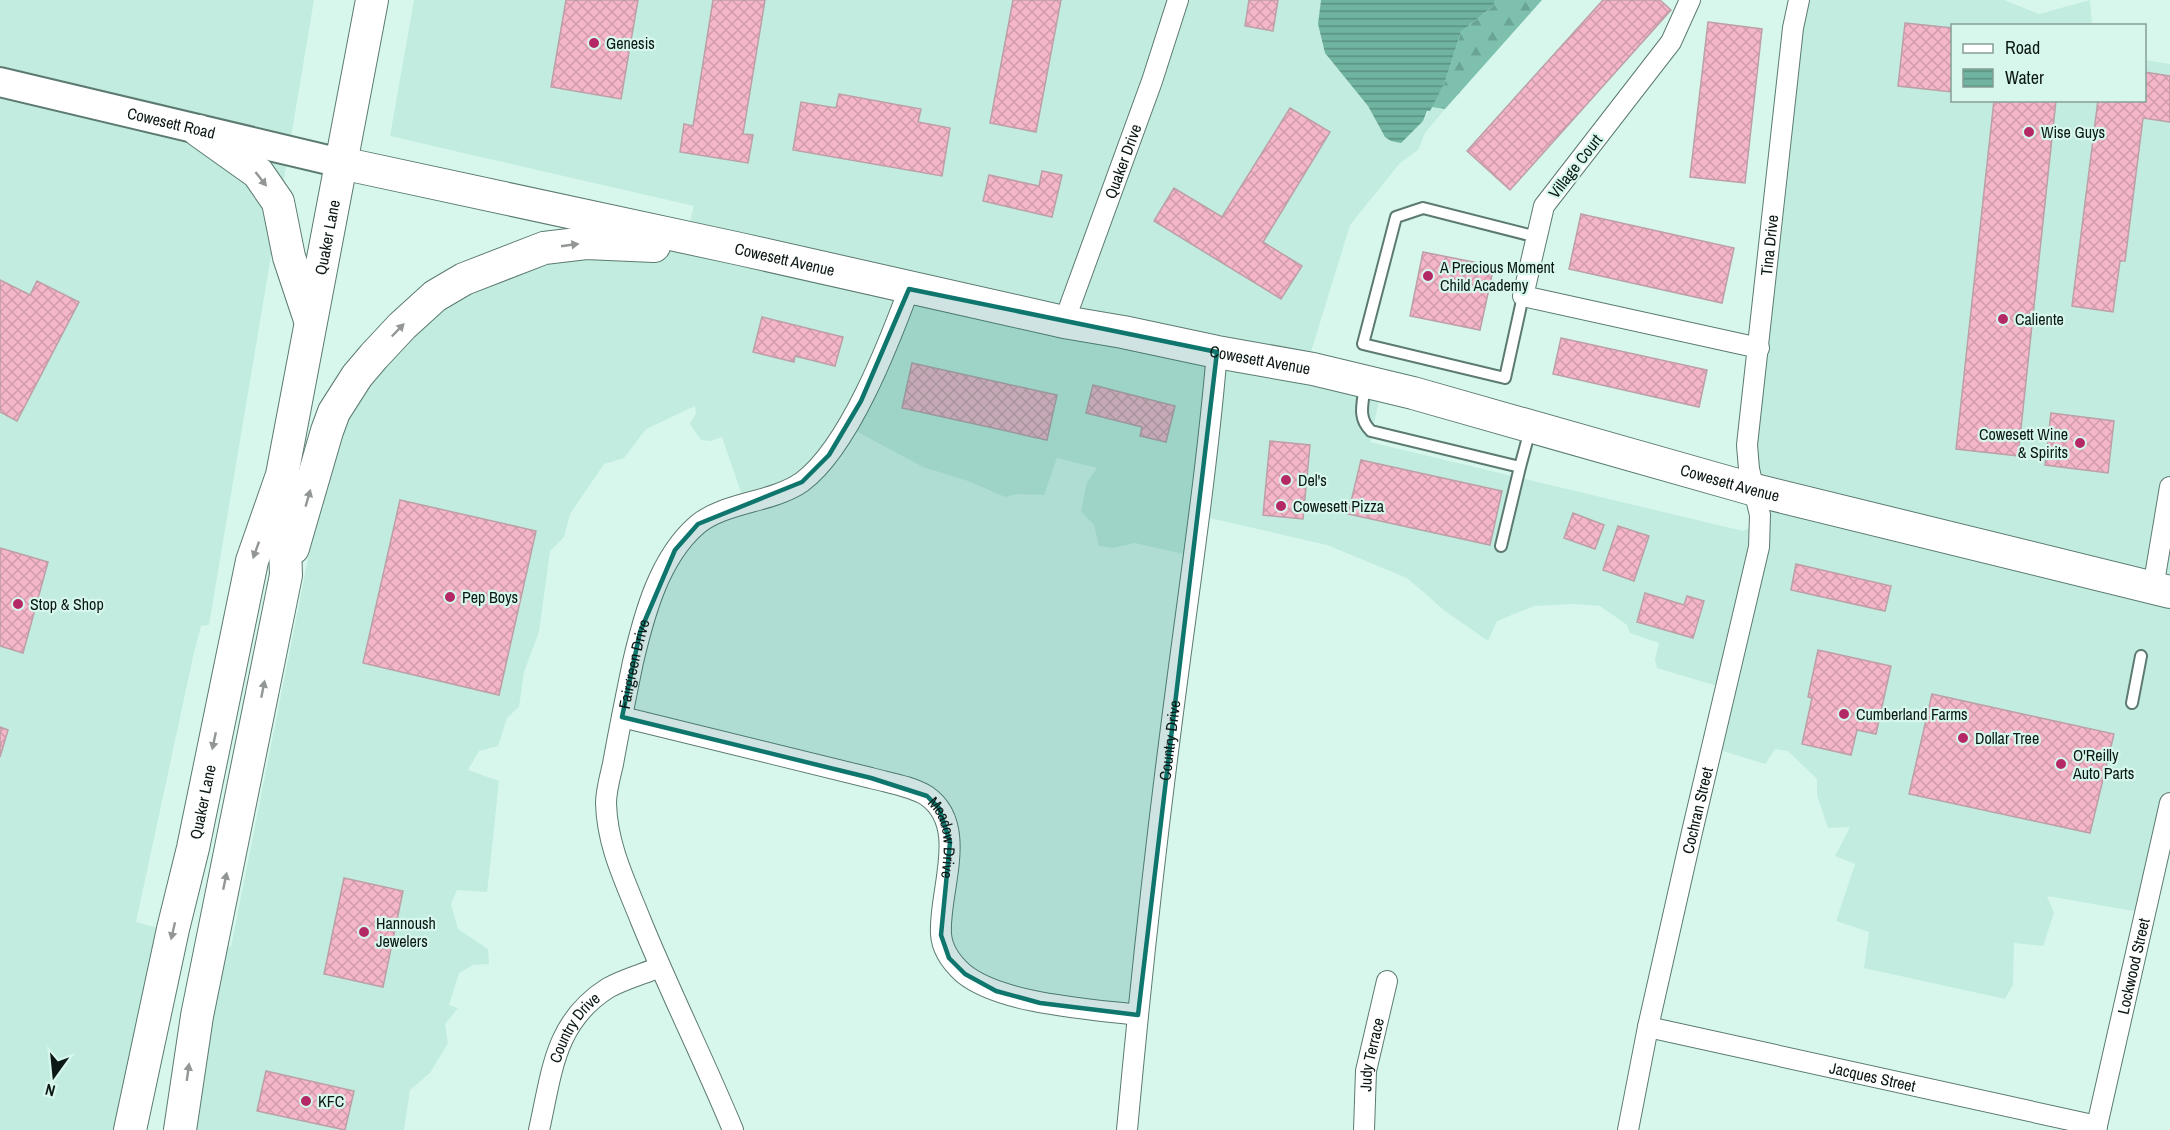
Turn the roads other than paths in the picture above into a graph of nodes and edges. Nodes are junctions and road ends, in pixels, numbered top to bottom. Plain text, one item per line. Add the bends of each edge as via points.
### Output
1 (372, 0) edge
2 (1178, 0) edge
3 (1690, 0) edge
4 (1799, 0) edge
5 (0, 82) edge
6 (199, 130) junction
7 (341, 163) junction
8 (1537, 237) junction
9 (740, 249) junction
10 (909, 288) junction
11 (1523, 296) junction
12 (1064, 322) junction
13 (311, 324) junction
14 (1759, 348) junction
15 (1217, 352) junction
16 (1366, 382) junction
17 (1531, 426) junction
18 (1520, 467) junction
19 (282, 475) junction
20 (2170, 487) edge
21 (1755, 490) junction
22 (1501, 546) dead end
23 (286, 575) junction
24 (2162, 590) edge
25 (2141, 656) dead end
26 (2132, 703) dead end
27 (622, 717) junction
28 (2170, 803) edge
29 (660, 967) junction
30 (1387, 981) dead end
31 (1138, 1016) junction
32 (1648, 1027) junction
33 (131, 1125) edge
34 (2096, 1128) edge
35 (170, 1130) edge
36 (180, 1130) edge
37 (539, 1130) edge
38 (733, 1130) edge
39 (1128, 1130) edge
40 (1364, 1130) edge
41 (1628, 1130) edge

1 - 7 main road, Quaker Lane
2 - 12 street, Quaker Drive
3 - 8 street, Village Court via 1671,42 1544,206
4 - 14 street, Tina Drive
5 - 6 main road, Cowesett Road
6 - 7 main road, Cowesett Road
6 -> 13 main road via 258,173 278,202 289,257
7 - 9 main road, Cowesett Avenue
7 - 13 main road, Quaker Lane
8 - 11 street, Village Court
8 - 11 lane via 1423,208 1396,217 1363,344 1505,378
9 - 10 main road, Cowesett Avenue
23 -> 9 main road via 334,412 374,356 435,296 464,279 544,248 586,243
10 - 12 main road, Cowesett Avenue
10 - 27 street, Fairgreen Drive via 861,401 829,455 802,482 698,524 675,550 657,583 640,632
11 - 14 street
12 - 15 main road, Cowesett Avenue
13 - 19 main road, Quaker Lane
14 - 21 street, Tina Drive via 1747,457
15 - 16 main road, Cowesett Avenue
15 - 31 street, Country Drive
16 - 17 main road, Cowesett Avenue
16 - 18 lane via 1362,418 1371,432
17 - 18 lane
17 - 21 main road, Cowesett Avenue
18 - 22 lane
19 - 23 main road, Quaker Lane
19 -> 33 main road, Quaker Lane via 252,561
20 - 24 street
21 - 24 main road, Cowesett Avenue
21 - 32 street, Cochran Street via 1760,515 1759,547
36 -> 23 main road, Quaker Lane via 197,1016
25 - 26 lane
27 - 29 street, Fairgreen Drive via 606,801 609,832 615,858
27 - 31 street, Meadow Drive via 871,778 927,796 939,808 950,842 941,935 948,958 964,974 996,990 1040,1003
28 - 34 street, Lockwood Street
29 - 37 street, Country Drive via 610,987 588,1003 568,1026 556,1055
29 - 38 street, Fairgreen Drive
30 - 40 street, Judy Terrace via 1366,1071
31 - 39 street, Country Drive
32 - 34 street, Jacques Street
32 - 41 street, Cochran Street
33 - 35 main road

